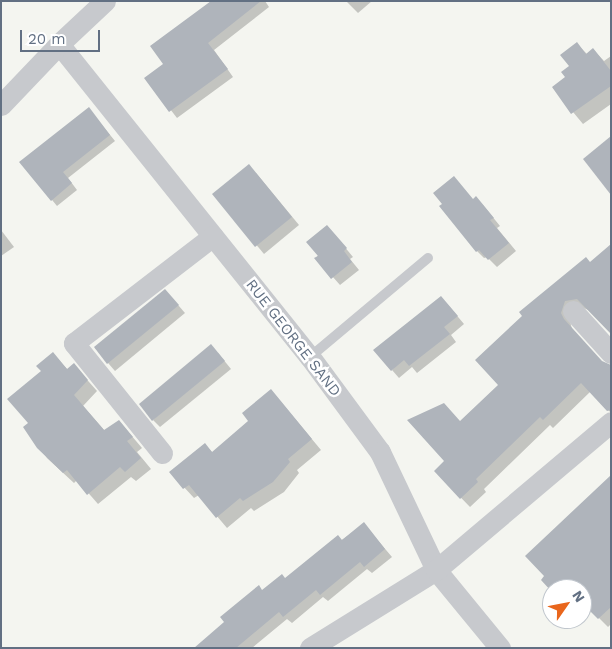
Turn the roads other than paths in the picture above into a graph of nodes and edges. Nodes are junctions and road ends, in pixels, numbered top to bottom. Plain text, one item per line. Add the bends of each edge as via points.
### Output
1 (105, 1) edge
2 (59, 44) junction
3 (3, 97) edge
4 (213, 236) junction
5 (428, 258) dead end
6 (573, 311) dead end
7 (611, 353) edge
8 (310, 357) junction
9 (611, 422) edge
10 (162, 453) dead end
11 (436, 570) junction
12 (310, 648) edge
13 (500, 648) edge

1 - 2 street
2 - 3 street
2 - 4 street, RUE GEORGE SAND
4 - 8 street, RUE GEORGE SAND
4 - 10 street via 74,344
5 - 8 lane
6 - 7 street
8 - 11 street, RUE GEORGE SAND via 380,452
9 - 11 street
11 - 12 street
11 - 13 street, RUE GEORGE SAND

